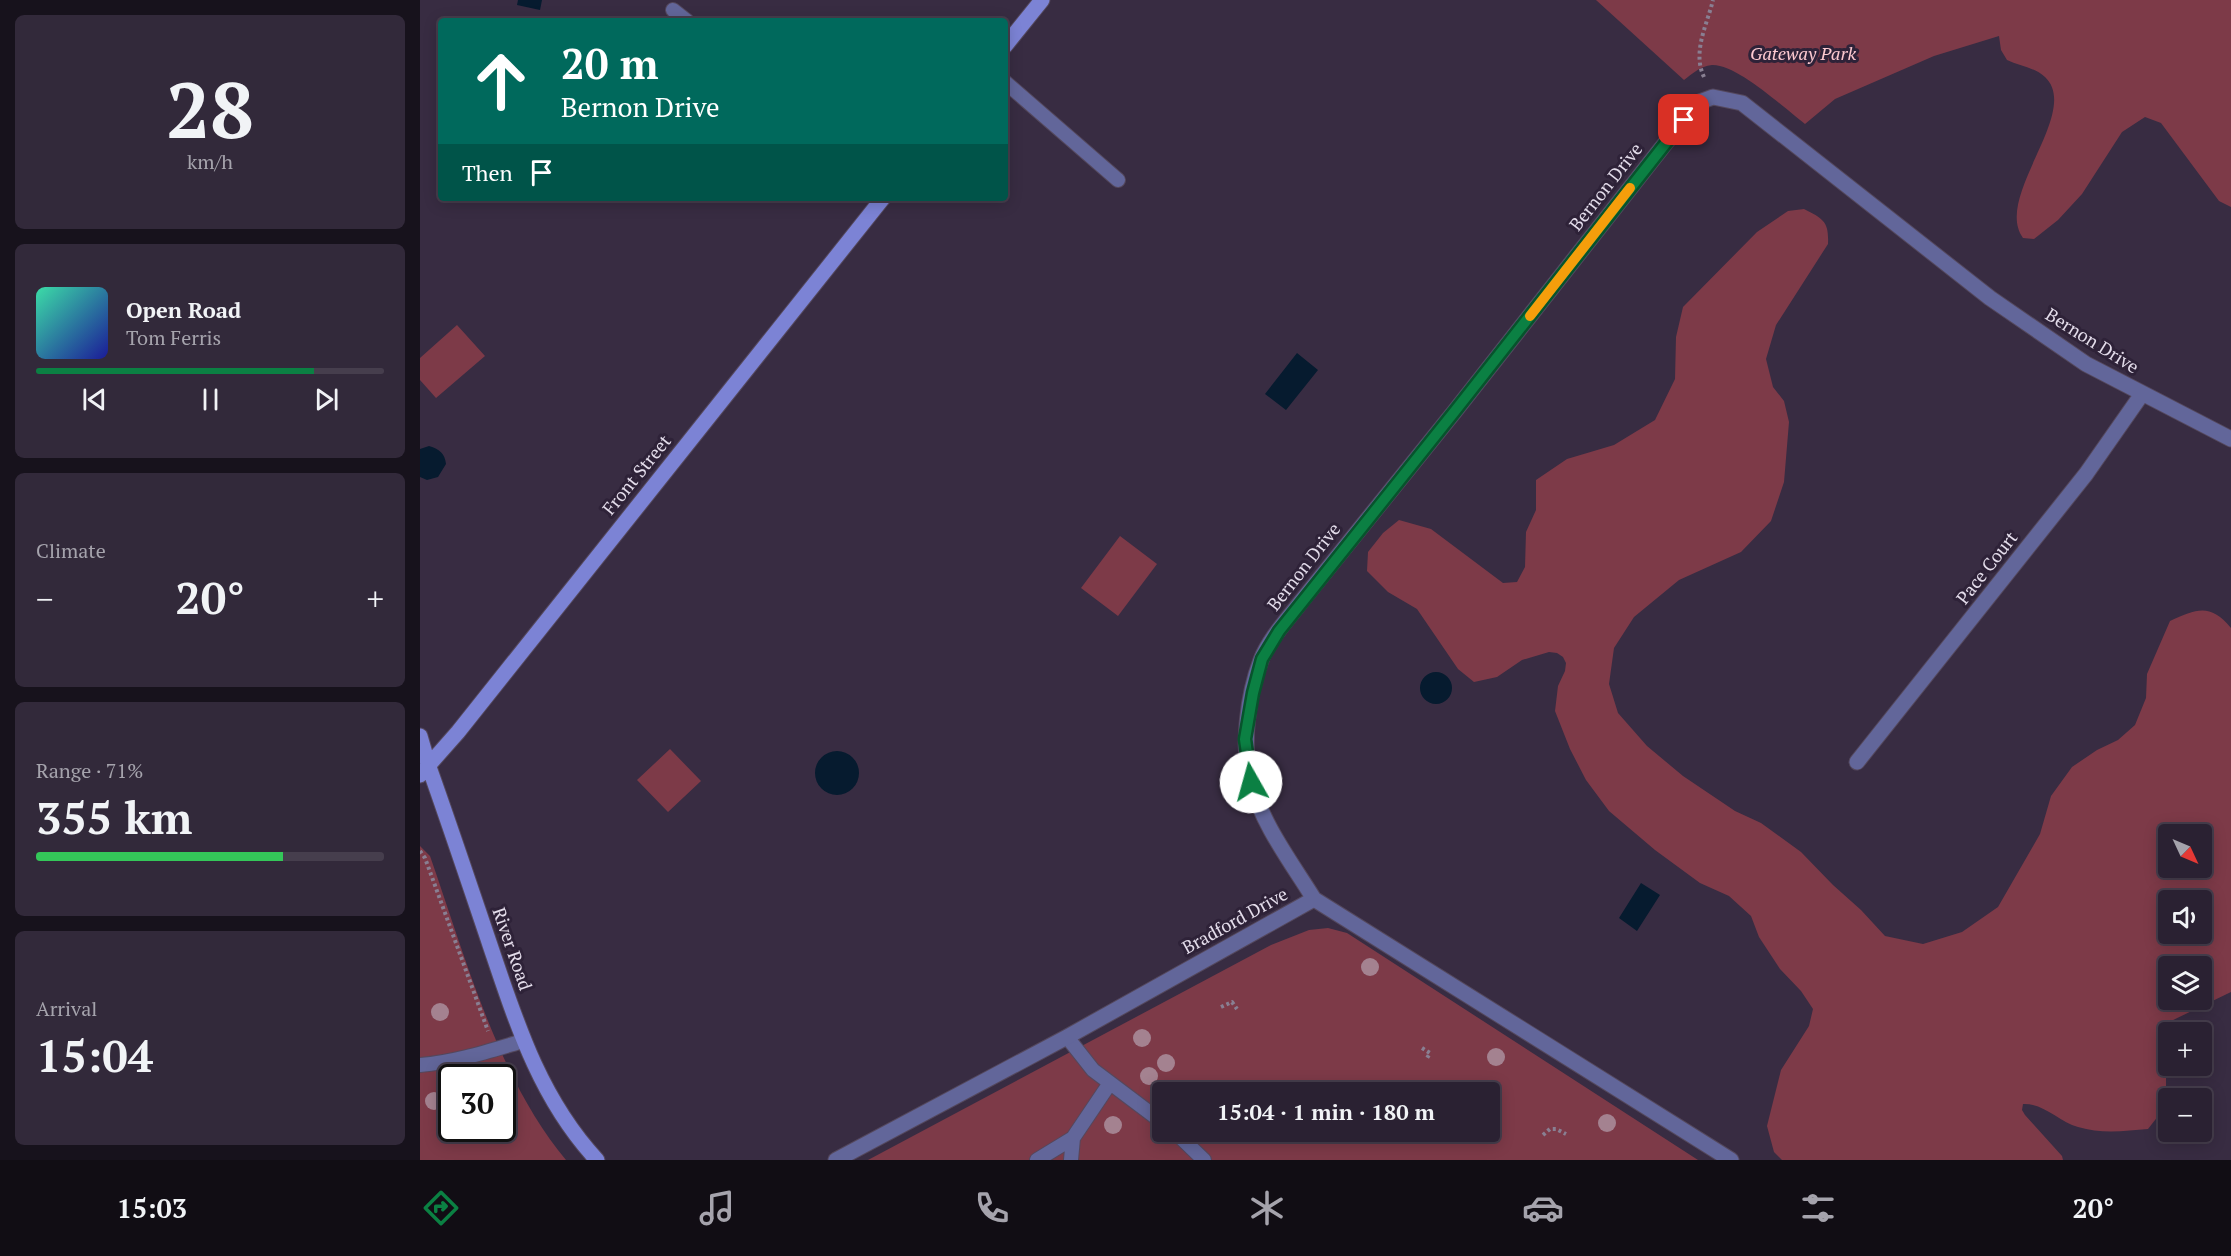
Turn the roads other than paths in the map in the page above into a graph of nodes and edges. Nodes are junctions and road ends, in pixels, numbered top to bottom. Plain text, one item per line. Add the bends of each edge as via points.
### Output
1 (1042, 0) edge
2 (673, 10) dead end
3 (683, 18) edge
4 (1008, 42) edge
5 (1008, 85) edge
6 (1118, 180) dead end
7 (881, 201) edge
8 (2142, 394) junction
9 (2231, 439) edge
10 (420, 736) edge
11 (1857, 762) dead end
12 (424, 771) edge
13 (1314, 899) junction
14 (1067, 1037) junction
15 (523, 1041) junction
16 (420, 1065) edge
17 (1110, 1083) junction
18 (1152, 1114) edge
19 (1073, 1138) junction
20 (1185, 1142) edge
21 (596, 1159) edge
22 (836, 1160) edge
23 (1037, 1160) edge
24 (1071, 1160) edge
25 (1204, 1160) edge
26 (1731, 1160) edge

1 - 4 main road
2 - 3 lane
5 - 6 lane
7 - 12 main road, Front Street
8 - 9 street, Bernon Drive
8 - 11 street, Pace Court via 2086,474
8 - 13 street, Bernon Drive via 2086,364 1990,298 1742,103 1713,97 1697,103 1300,603 1262,659 1245,739 1251,782 1269,826
10 - 12 main road, River Road
12 - 15 main road, River Road
13 - 14 street, Bradford Drive
13 - 26 street, Bradford Drive
14 - 17 lane via 1093,1070
14 - 22 street, Bradford Drive
15 - 16 lane
15 - 21 main road, River Road via 557,1109
17 - 18 lane
17 - 19 lane
19 - 23 lane
19 - 24 lane
20 - 25 lane

